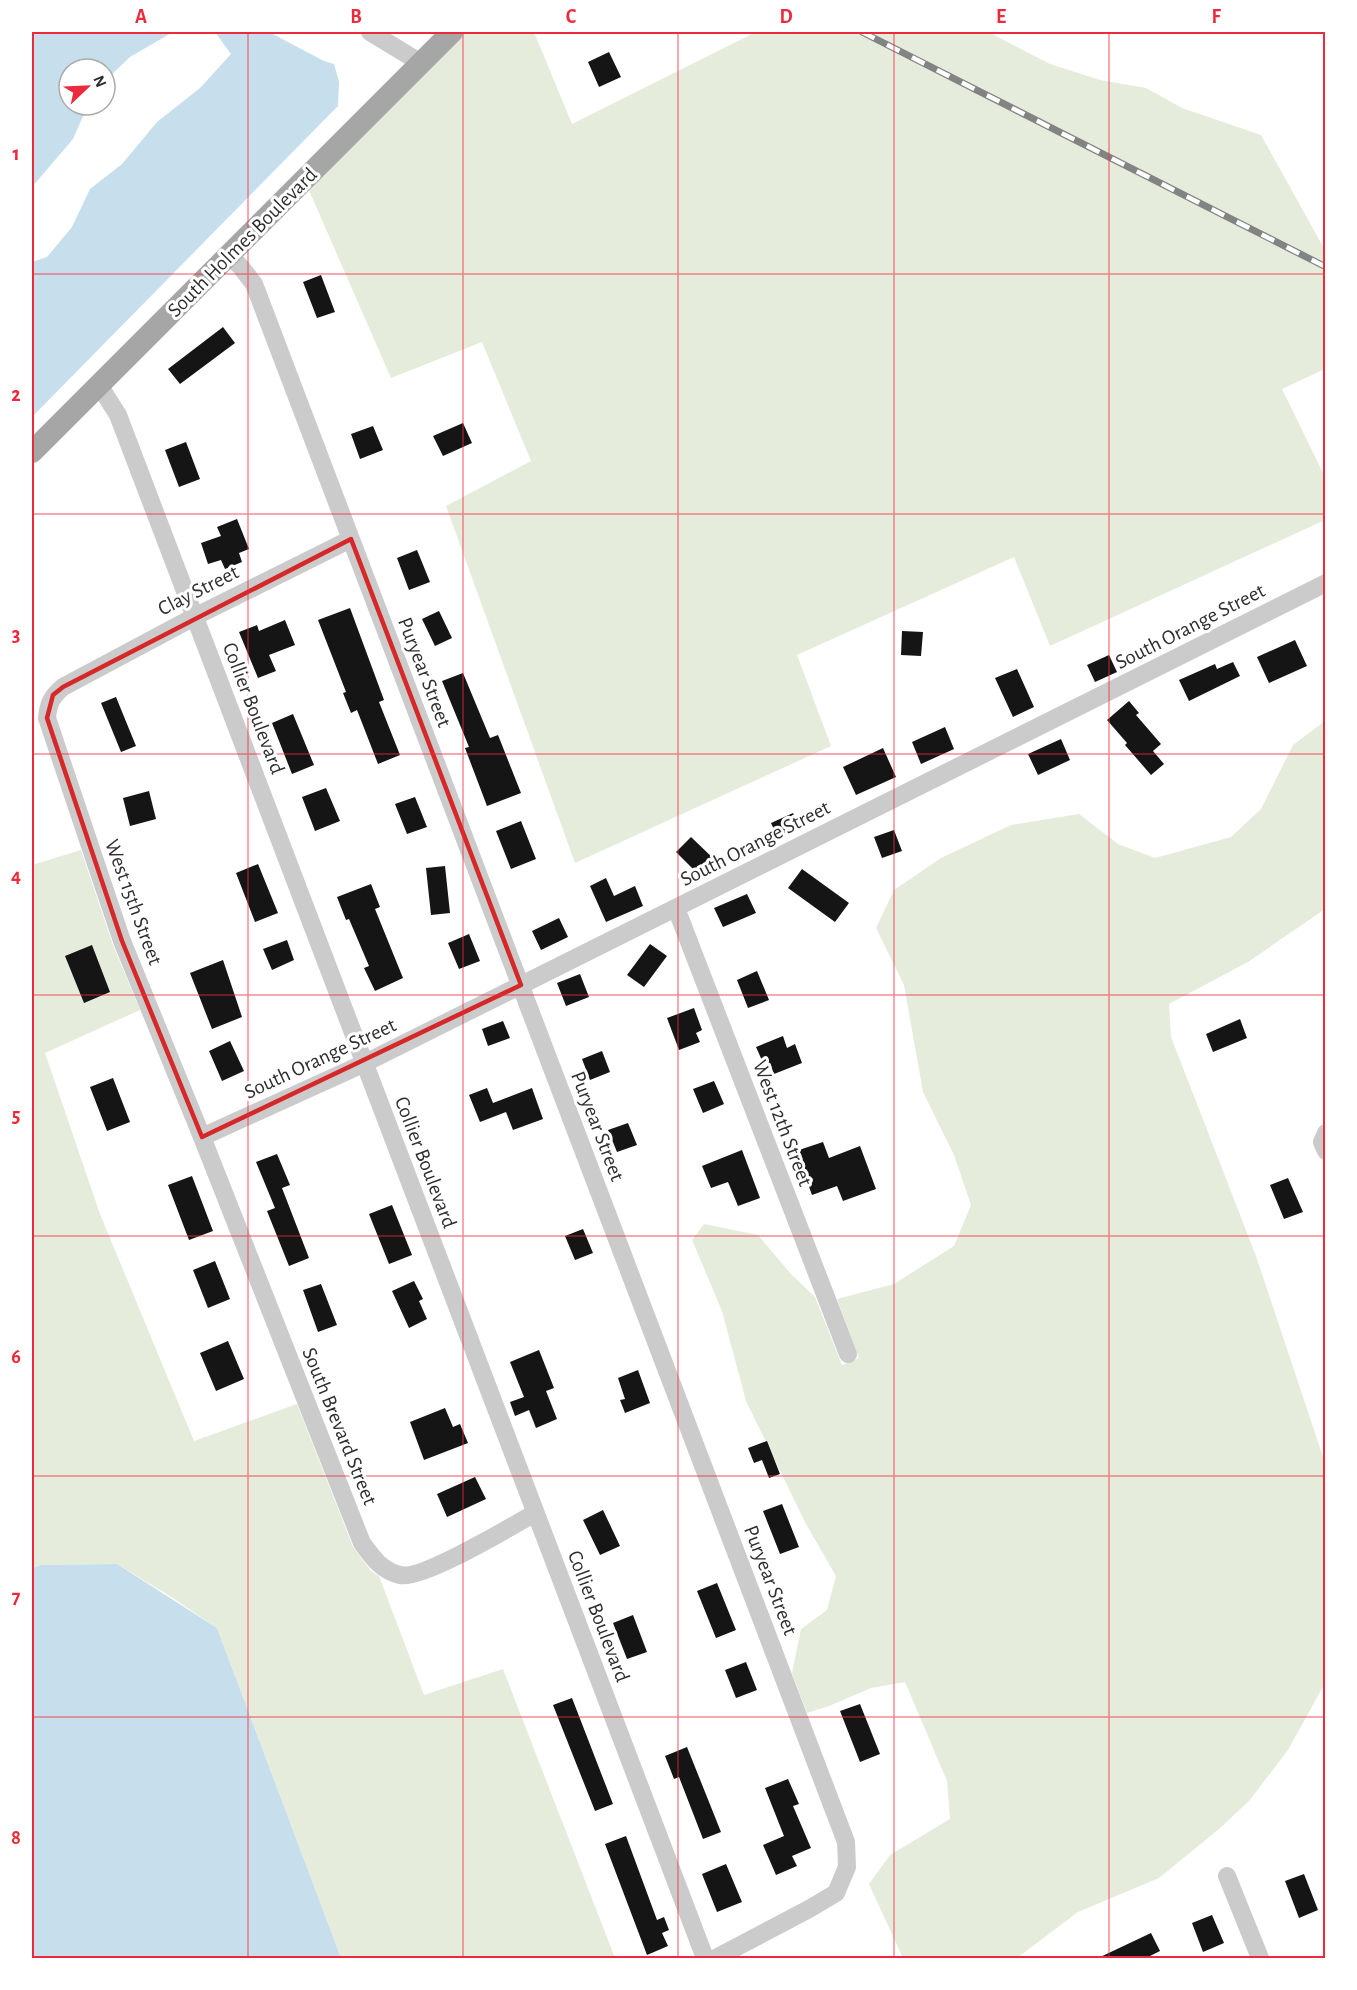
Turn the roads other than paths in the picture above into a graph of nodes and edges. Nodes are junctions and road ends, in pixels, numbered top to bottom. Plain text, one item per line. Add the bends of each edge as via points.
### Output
1 (370, 32) edge
2 (452, 32) edge
3 (421, 63) junction
4 (229, 255) junction
5 (99, 385) junction
6 (32, 452) edge
7 (351, 539) junction
8 (1326, 583) edge
9 (196, 616) junction
10 (67, 685) joint
11 (676, 908) junction
12 (521, 985) junction
13 (364, 1064) junction
14 (202, 1137) junction
15 (848, 1354) dead end
16 (535, 1514) junction
17 (1227, 1875) dead end
18 (705, 1959) edge
19 (716, 1959) edge
20 (1260, 1959) edge

1 - 3 street
2 - 3 main road, South Holmes Boulevard
3 - 4 main road, South Holmes Boulevard
4 - 5 main road, South Holmes Boulevard
4 - 7 street, Puryear Street via 254,284
5 - 6 main road, South Holmes Boulevard
5 - 9 street, Collier Boulevard via 118,415
7 - 9 street, Clay Street
7 - 12 street, Puryear Street
8 - 11 street, South Orange Street
9 - 10 street, Clay Street
9 - 13 street, Collier Boulevard
10 - 14 street, West 15th Street via 54,695 48,707 50,729 122,941
11 - 12 street, South Orange Street
11 - 15 street, West 12th Street
12 - 13 street, South Orange Street
12 - 19 street, Puryear Street via 846,1842 848,1867 836,1893
13 - 14 street, South Orange Street
13 - 16 street, Collier Boulevard
14 - 16 street, South Brevard Street via 362,1543 379,1566 402,1576 436,1567
16 - 18 street, Collier Boulevard
17 - 20 street

